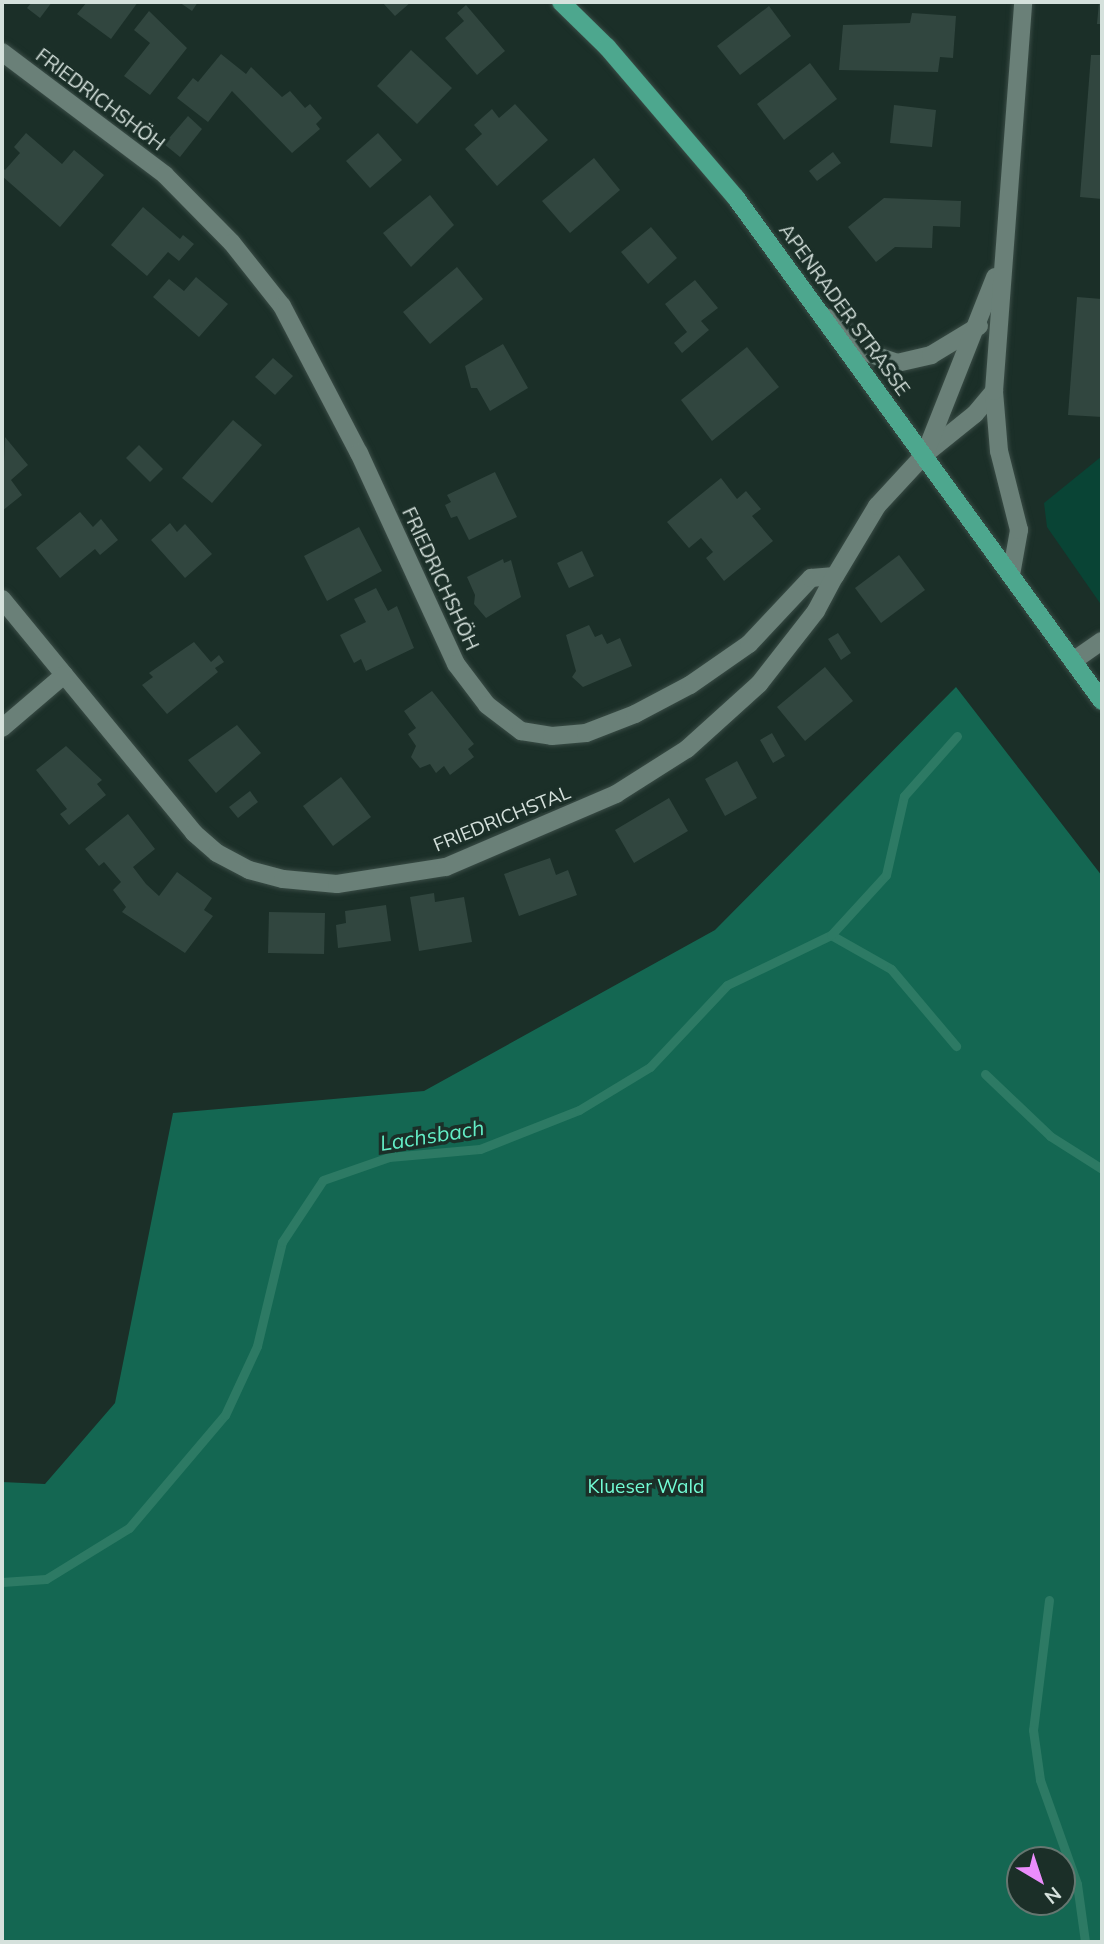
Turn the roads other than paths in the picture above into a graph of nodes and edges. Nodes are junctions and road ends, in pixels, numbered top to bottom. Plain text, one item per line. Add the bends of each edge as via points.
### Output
1 (561, 2) edge
2 (1023, 2) edge
3 (2, 52) edge
4 (1004, 250) junction
5 (818, 310) junction
6 (979, 326) junction
7 (993, 391) junction
8 (924, 455) junction
9 (1011, 575) junction
10 (835, 576) junction
11 (2, 599) edge
12 (1102, 641) edge
13 (1073, 661) junction
14 (64, 675) junction
15 (1102, 701) edge
16 (2, 729) edge

1 - 5 main road, APENRADER STRASSE via 672,120
2 - 4 street
3 - 10 street, FRIEDRICHSHÖH via 165,175 232,243 282,306 359,453 456,664 487,705 521,731 552,736 586,733 635,714 690,685 749,644 811,578
4 - 6 street
4 - 7 street
5 - 6 street via 870,354 897,363 931,355
5 - 8 main road, APENRADER STRASSE
6 - 8 street
7 - 8 street via 975,414
7 - 9 street via 999,452 1019,530
8 - 9 main road, APENRADER STRASSE
8 - 10 street via 877,506
9 - 13 main road, APENRADER STRASSE
10 - 14 street, FRIEDRICHSTAL via 816,611 759,684 687,749 616,794 446,867 337,884 249,870 217,853 194,833
11 - 14 street, FRIEDRICHSTAL
12 - 13 street
13 - 15 main road, APENRADER STRASSE
14 - 16 street

